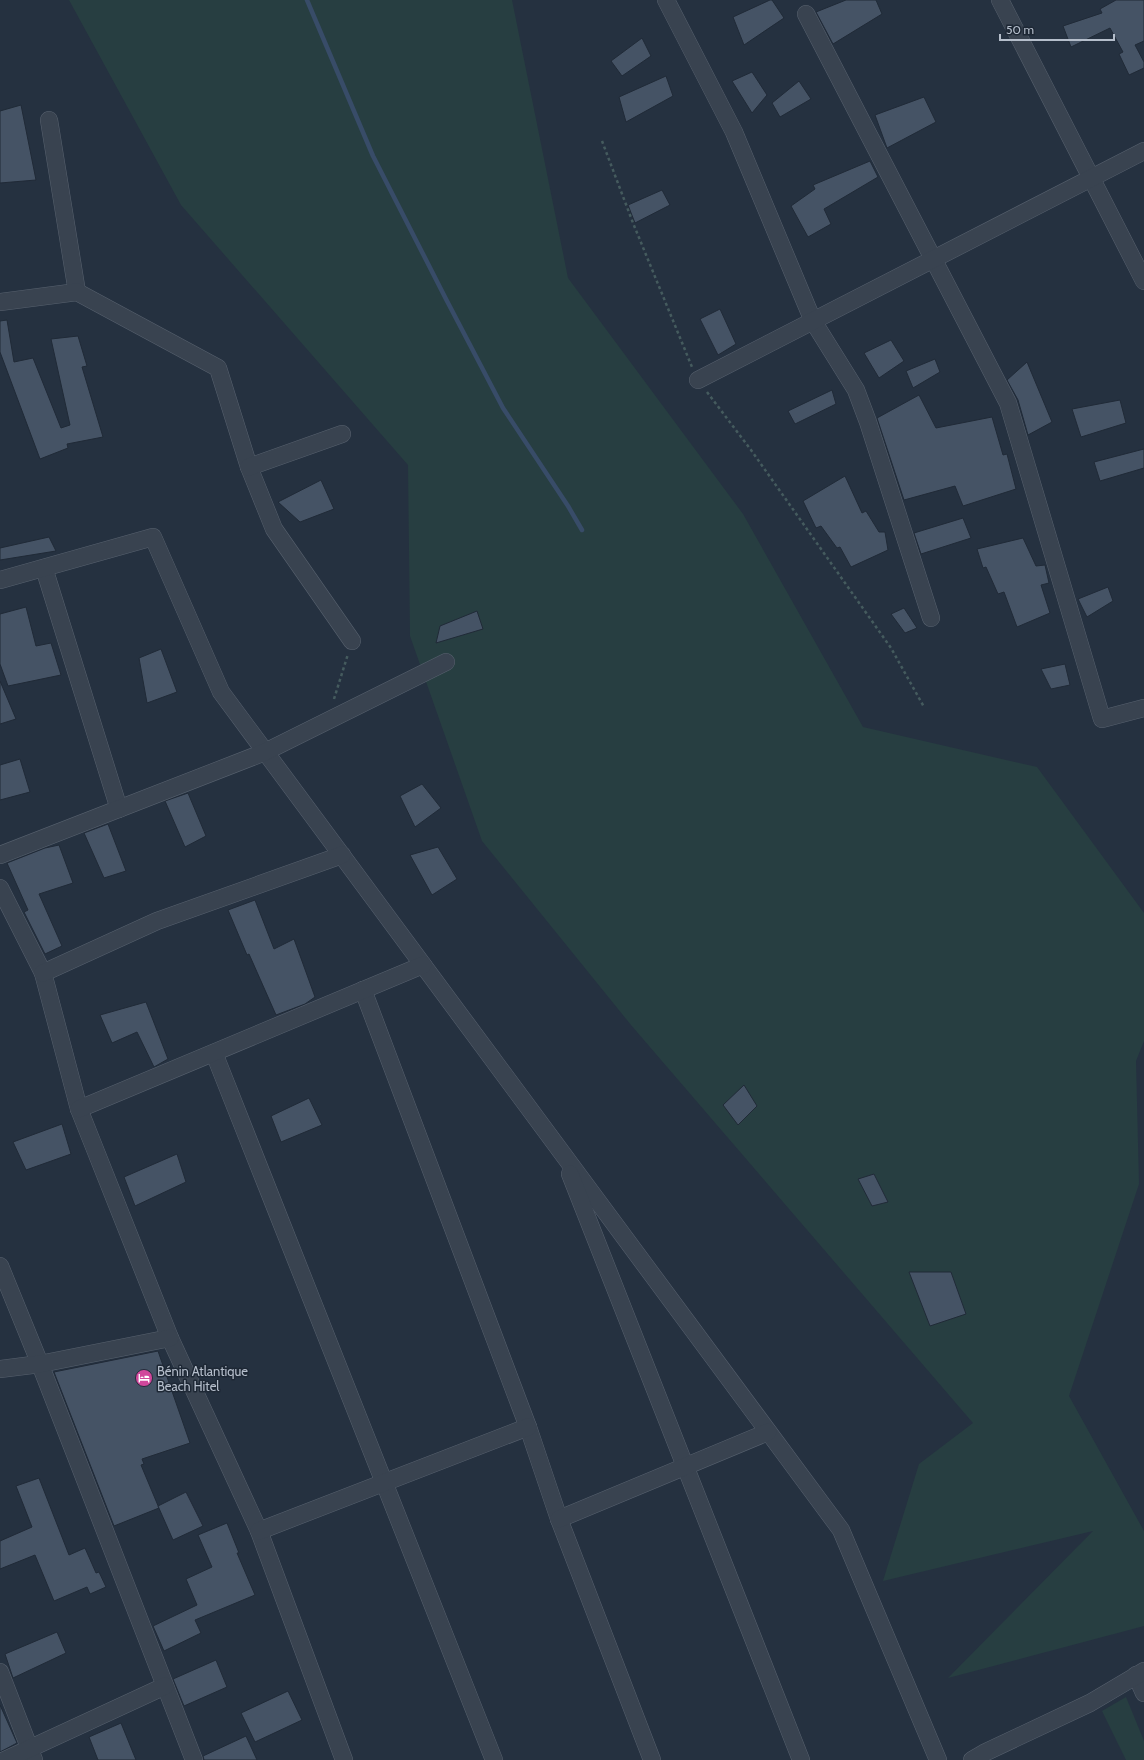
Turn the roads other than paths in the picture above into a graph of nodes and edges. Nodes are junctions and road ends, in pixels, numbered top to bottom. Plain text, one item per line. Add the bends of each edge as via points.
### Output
1 (666, 0) edge
2 (1000, 0) edge
3 (806, 14) dead end
4 (49, 120) dead end
5 (1144, 151) edge
6 (1091, 178) junction
7 (934, 259) junction
8 (1144, 281) edge
9 (77, 292) junction
10 (0, 302) edge
11 (813, 321) junction
12 (698, 380) road end
13 (342, 434) dead end
14 (249, 467) junction
15 (44, 568) junction
16 (0, 580) edge
17 (931, 618) dead end
18 (352, 640) road end
19 (446, 662) dead end
20 (1144, 708) edge
21 (265, 752) junction
22 (119, 810) junction
23 (0, 855) edge
24 (342, 855) junction
25 (0, 888) edge
26 (423, 965) junction
27 (43, 972) junction
28 (363, 990) junction
29 (214, 1053) junction
30 (79, 1109) junction
31 (562, 1151) junction
32 (0, 1266) edge
33 (170, 1338) junction
34 (40, 1364) junction
35 (0, 1369) edge
36 (528, 1427) junction
37 (768, 1432) junction
38 (686, 1466) junction
39 (384, 1483) junction
40 (559, 1519) junction
41 (259, 1531) junction
42 (0, 1672) edge
43 (1140, 1673) edge
44 (165, 1686) junction
45 (1144, 1693) edge
46 (32, 1755) edge
47 (5, 1760) edge
48 (194, 1760) edge
49 (344, 1760) edge
50 (494, 1760) edge
51 (652, 1760) edge
52 (801, 1760) edge
53 (938, 1760) edge
54 (972, 1760) edge

1 - 11 street via 734,132
2 - 6 street
3 - 7 street
4 - 9 street
5 - 6 street
6 - 7 street
6 - 8 street
7 - 11 street
7 - 20 street via 1008,404 1102,719
9 - 10 street
9 - 14 street via 218,368
11 - 12 street
11 - 17 street via 856,390
13 - 14 street
14 - 18 street via 274,529
15 - 16 street
15 - 21 street via 153,537 221,692
15 - 22 street
19 - 21 street
21 - 22 street
21 - 24 street
22 - 23 street
24 - 26 street
24 - 27 street via 156,922
25 - 27 street
26 - 28 street
26 - 31 street
27 - 30 street
28 - 29 street
28 - 36 street
29 - 30 street
29 - 39 street
30 - 33 street
31 - 37 street
31 - 38 street
32 - 34 street
33 - 34 street
33 - 41 street
34 - 35 street
34 - 44 street
36 - 39 street
36 - 40 street
37 - 38 street
37 - 53 street via 841,1530
38 - 40 street
38 - 52 street
39 - 41 street
39 - 50 street
40 - 51 street
41 - 49 street
42 - 46 street
43 - 45 street
43 - 54 street via 1090,1703
44 - 46 street
44 - 48 street
46 - 47 street

